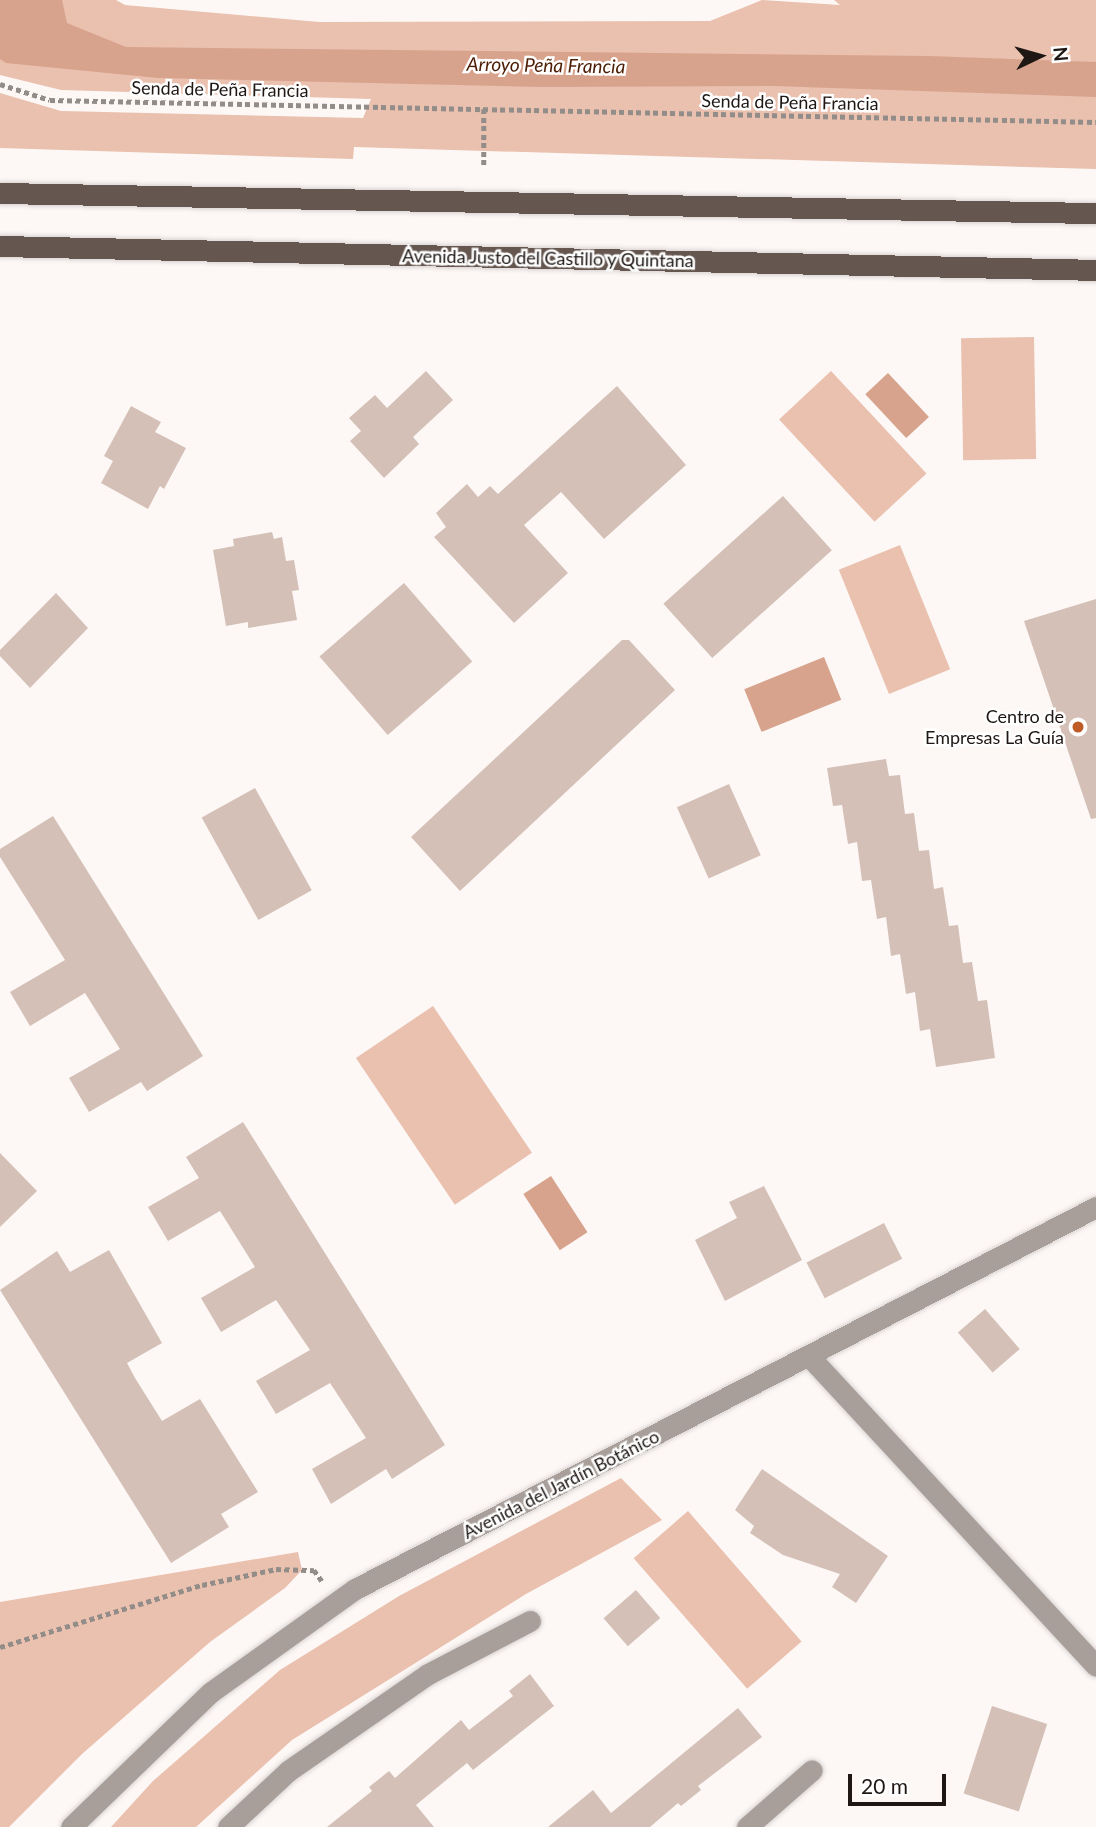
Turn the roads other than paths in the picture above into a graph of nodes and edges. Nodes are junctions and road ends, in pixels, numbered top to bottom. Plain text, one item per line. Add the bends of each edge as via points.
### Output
1 (0, 193) edge
2 (1096, 213) edge
3 (0, 246) edge
4 (1096, 270) edge
5 (1096, 1207) edge
6 (809, 1356) junction
7 (530, 1621) dead end
8 (1096, 1666) edge
9 (812, 1770) dead end
10 (71, 1827) edge
11 (228, 1827) edge
12 (747, 1827) edge

1 - 2 main road
3 - 4 main road, Avenida Justo del Castillo y Quintana
5 - 6 street, Avenida del Jardín Botánico
6 - 8 street
6 - 10 street, Avenida del Jardín Botánico via 338,1601 211,1692
7 - 11 street via 428,1674 288,1771
9 - 12 street

